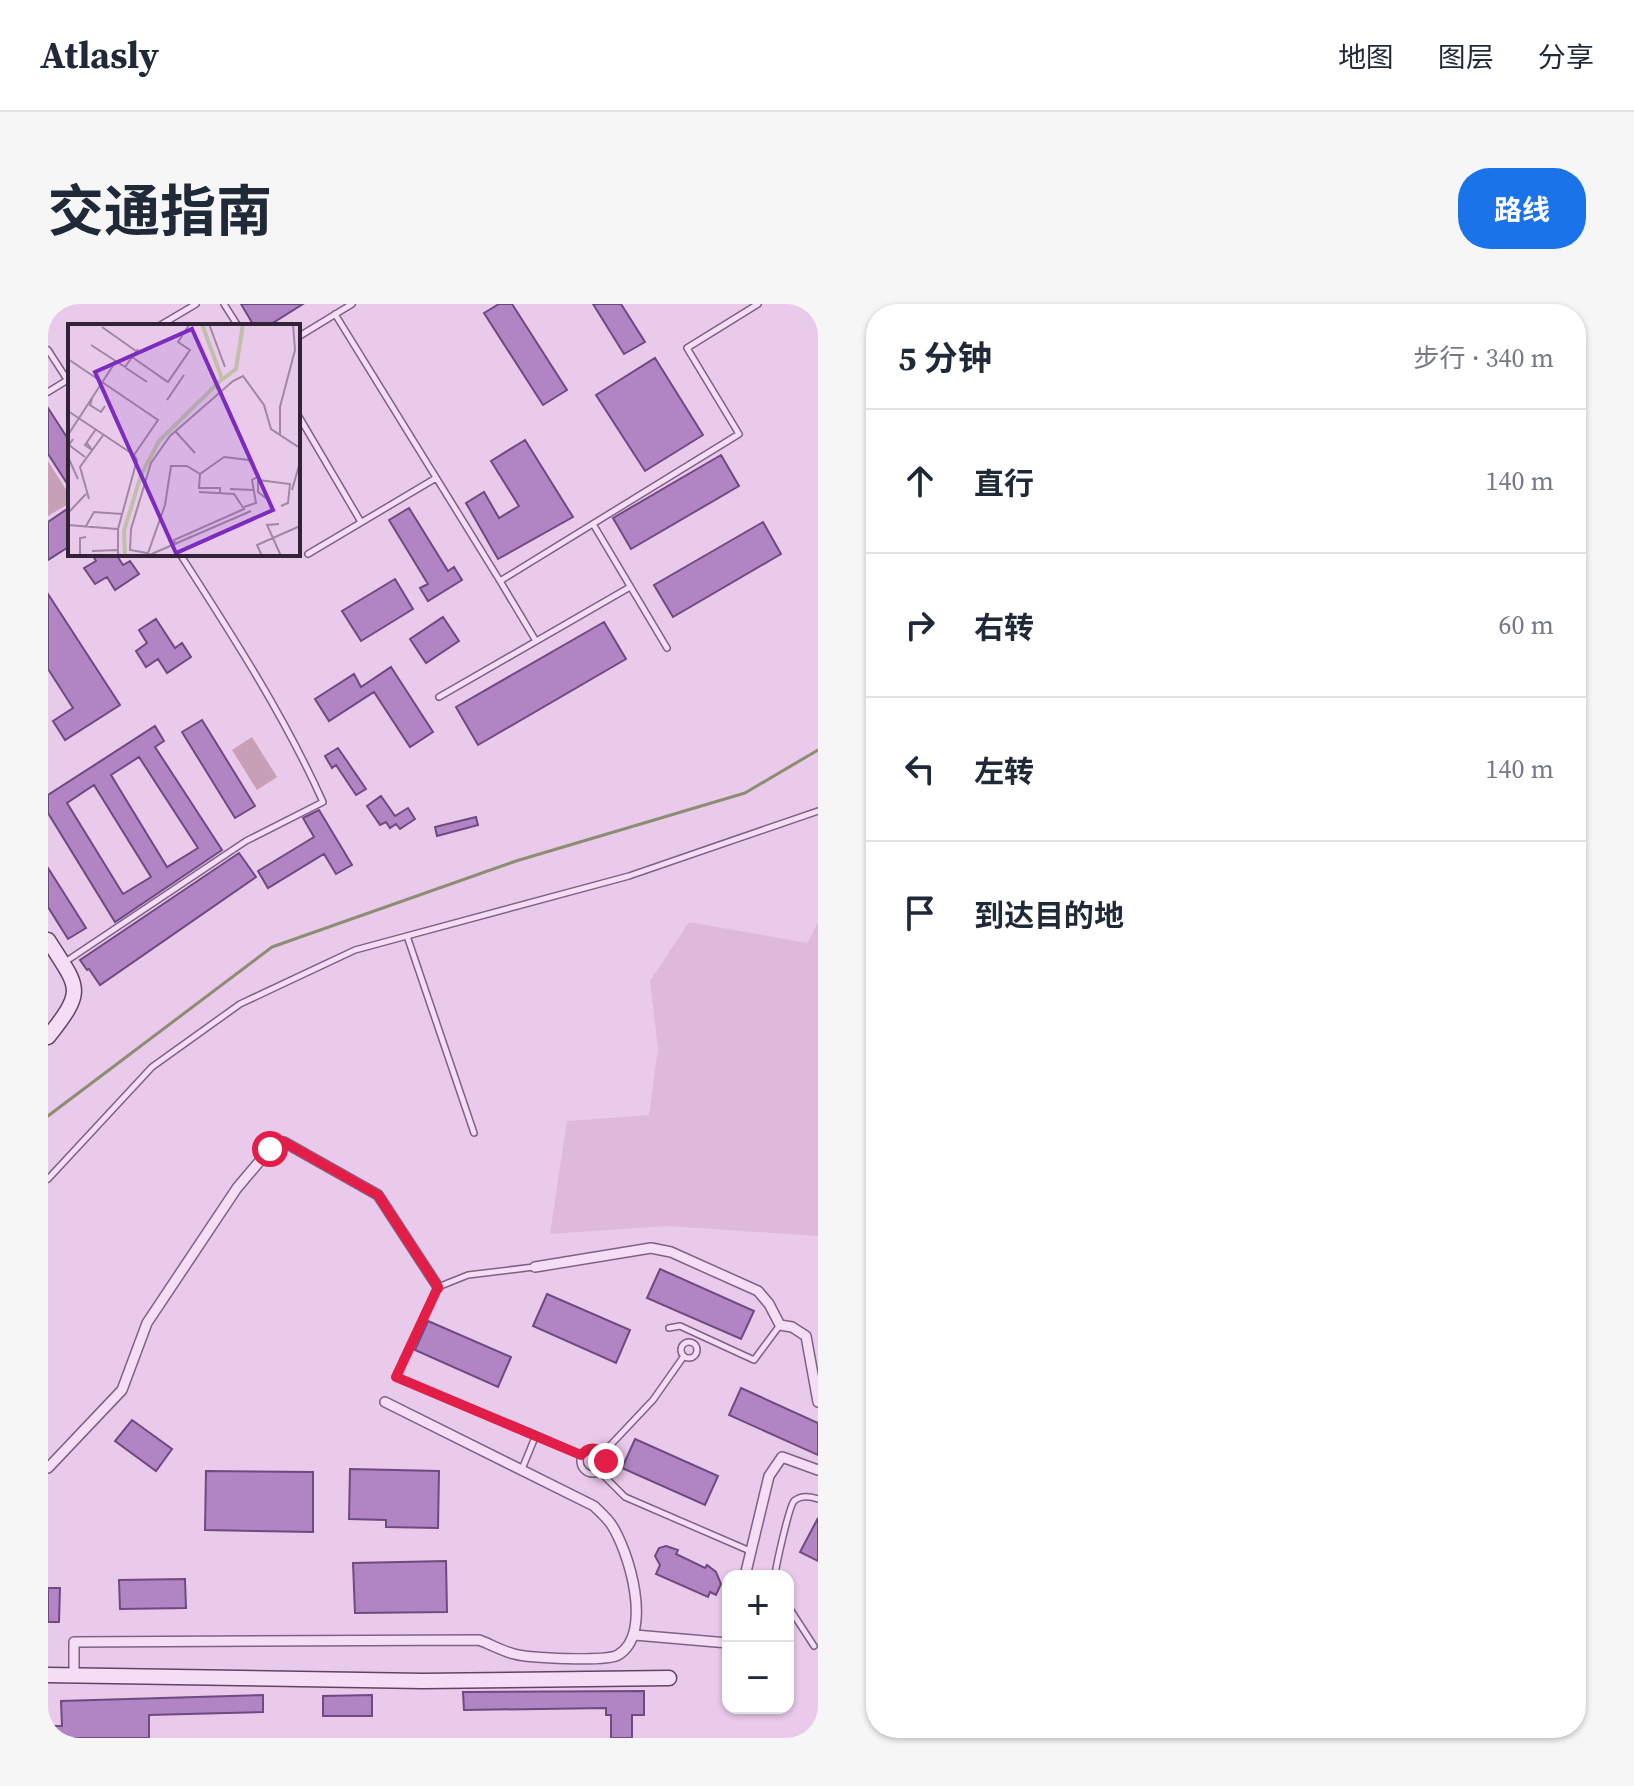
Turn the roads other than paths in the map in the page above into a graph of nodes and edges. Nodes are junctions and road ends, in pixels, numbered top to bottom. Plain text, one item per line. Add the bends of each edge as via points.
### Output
1 (196, 304) edge
2 (224, 304) edge
3 (352, 304) edge
4 (758, 304) edge
5 (335, 314) junction
6 (162, 324) edge
7 (237, 324) edge
8 (300, 336) edge
9 (48, 350) edge
10 (68, 380) edge
11 (68, 382) edge
12 (48, 392) edge
13 (300, 418) edge
14 (436, 478) junction
15 (361, 522) junction
16 (593, 524) junction
17 (308, 554) dead end
18 (181, 556) edge
19 (500, 581) junction
20 (630, 587) junction
21 (536, 641) junction
22 (667, 648) dead end
23 (439, 697) dead end
24 (818, 811) edge
25 (407, 936) junction
26 (48, 940) edge
27 (63, 963) junction
28 (48, 1037) edge
29 (474, 1133) dead end
30 (48, 1179) edge
31 (535, 1267) joint
32 (438, 1287) junction
33 (780, 1325) junction
34 (669, 1328) dead end
35 (699, 1336) junction
36 (694, 1343) junction
37 (684, 1356) junction
38 (385, 1402) dead end
39 (818, 1402) edge
40 (536, 1435) junction
41 (603, 1453) junction
42 (581, 1455) junction
43 (48, 1468) edge
44 (522, 1469) junction
45 (818, 1470) edge
46 (600, 1472) junction
47 (818, 1499) edge
48 (751, 1551) junction
49 (746, 1570) edge
50 (776, 1570) edge
51 (794, 1615) edge
52 (635, 1635) junction
53 (722, 1642) edge
54 (814, 1646) dead end
55 (48, 1675) edge
56 (74, 1676) junction
57 (669, 1678) dead end

1 - 6 lane
2 - 7 lane
3 - 5 lane
4 - 16 lane via 687,348 739,434
5 - 8 lane
5 - 14 lane
9 - 10 lane
11 - 12 lane
13 - 15 lane
14 - 15 lane
14 - 19 lane
15 - 17 lane
16 - 19 lane
16 - 20 lane
18 - 27 lane via 245,655 323,802 246,841
19 - 21 lane
20 - 21 lane
20 - 22 lane
21 - 23 lane
24 - 25 lane via 629,876
25 - 29 lane
25 - 30 lane via 355,950 240,1004 152,1067
26 - 27 street
27 - 28 street via 75,986 72,1007
31 - 32 lane via 468,1275
31 - 33 street via 651,1248 671,1252 758,1291
32 - 40 lane via 396,1377
32 - 43 street via 378,1195 284,1142 270,1149 237,1188 147,1323 122,1390
33 - 35 lane via 754,1360
33 - 39 street via 806,1336
34 - 35 lane via 680,1326
35 - 36 lane
36 - 37 lane via 682,1346
36 - 37 lane via 696,1355
37 - 41 lane via 653,1400
38 - 44 street
40 - 42 lane
40 - 44 lane
41 - 42 lane via 591,1448
41 - 46 lane via 606,1461
42 - 46 lane via 584,1470
44 - 52 street via 594,1506 610,1522 630,1565
45 - 48 street via 782,1457 769,1476
46 - 48 lane via 625,1497
47 - 50 lane via 805,1496 790,1507
48 - 49 street
51 - 54 lane
52 - 53 street
52 - 56 street via 622,1653 600,1659 515,1654 479,1640 74,1642
55 - 56 street
56 - 57 street

